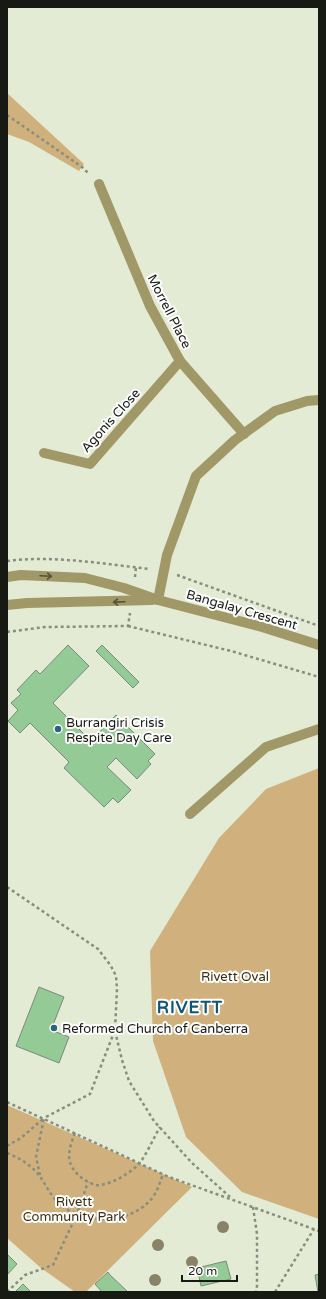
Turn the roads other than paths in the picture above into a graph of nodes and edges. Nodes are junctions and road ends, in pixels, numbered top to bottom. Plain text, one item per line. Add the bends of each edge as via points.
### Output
1 (99, 184) road end
2 (180, 361) junction
3 (319, 400) edge
4 (244, 434) junction
5 (44, 453) dead end
6 (7, 577) edge
7 (158, 600) junction
8 (7, 605) edge
9 (319, 645) edge
10 (319, 729) edge
11 (190, 814) dead end

1 - 2 street, Morrell Place via 150,306
2 - 4 street, Morrell Place
2 - 5 street, Agonis Close via 90,464
3 - 4 street via 275,411
4 - 7 street via 196,476 167,555
6 -> 7 street, Bangalay Crescent via 21,575 86,578
7 -> 8 street, Bangalay Crescent
7 - 9 street, Bangalay Crescent
10 - 11 street via 266,746

